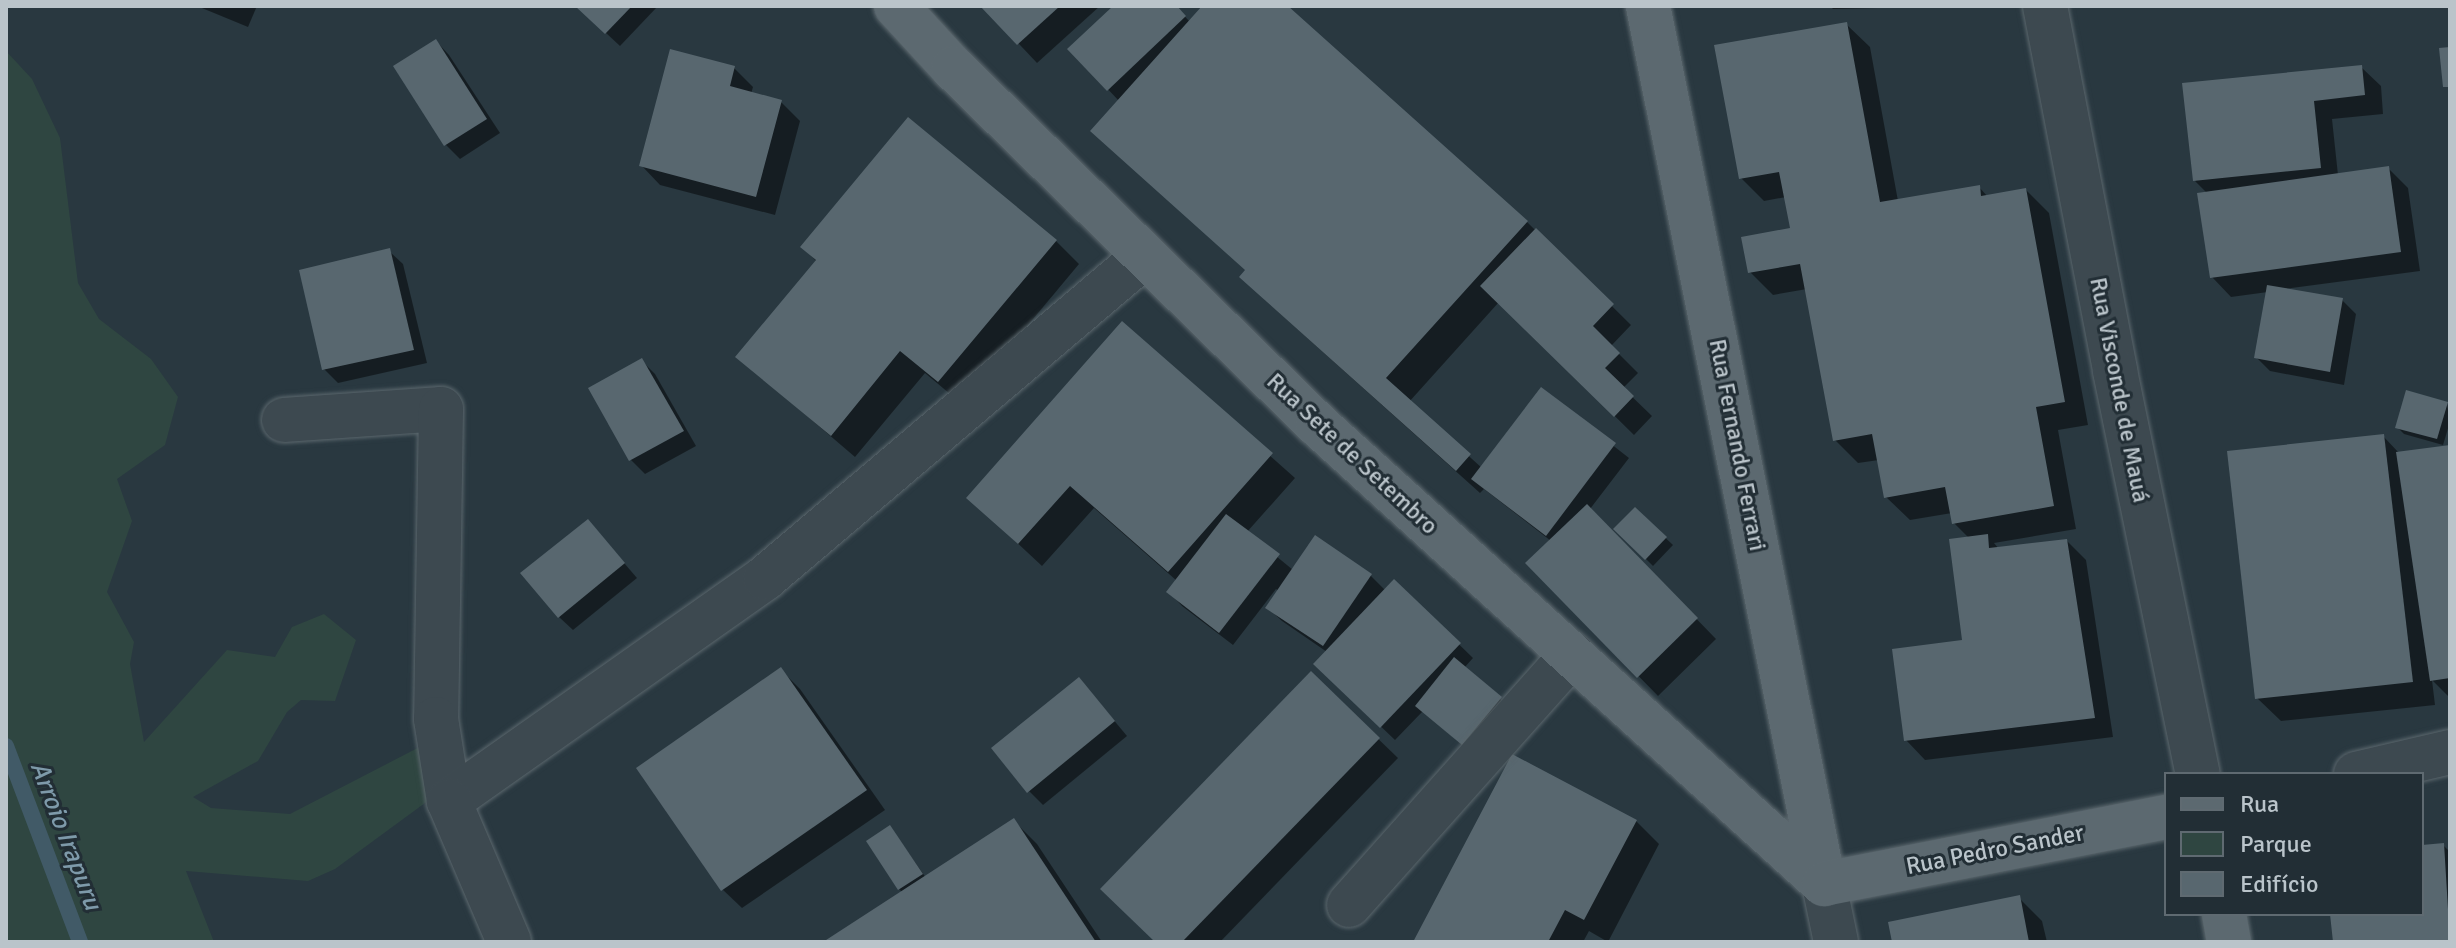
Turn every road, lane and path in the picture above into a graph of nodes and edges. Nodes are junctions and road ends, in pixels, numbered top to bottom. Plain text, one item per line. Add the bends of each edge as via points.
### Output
1 (896, 6) edge
2 (1648, 6) edge
3 (2045, 6) edge
4 (1145, 256) junction
5 (284, 420) dead end
6 (1572, 655) junction
7 (2450, 752) edge
8 (2198, 772) edge
9 (2365, 772) edge
10 (463, 789) junction
11 (2164, 817) edge
12 (1824, 884) junction
13 (1349, 905) dead end
14 (2224, 916) edge
15 (509, 942) edge
16 (1836, 942) edge
17 (2229, 942) edge

1 - 4 main road, Rua Sete de Setembro
2 - 12 main road, Rua Fernando Ferrari
3 - 8 street, Rua Visconde de Mauá
4 - 6 main road, Rua Sete de Setembro via 1317,424
4 - 10 street via 765,578
5 - 10 street via 441,409 436,719
6 - 12 main road, Rua Sete de Setembro
6 - 13 street
7 - 9 street
10 - 15 street
11 - 12 main road, Rua Pedro Sander
12 - 16 street
14 - 17 main road

